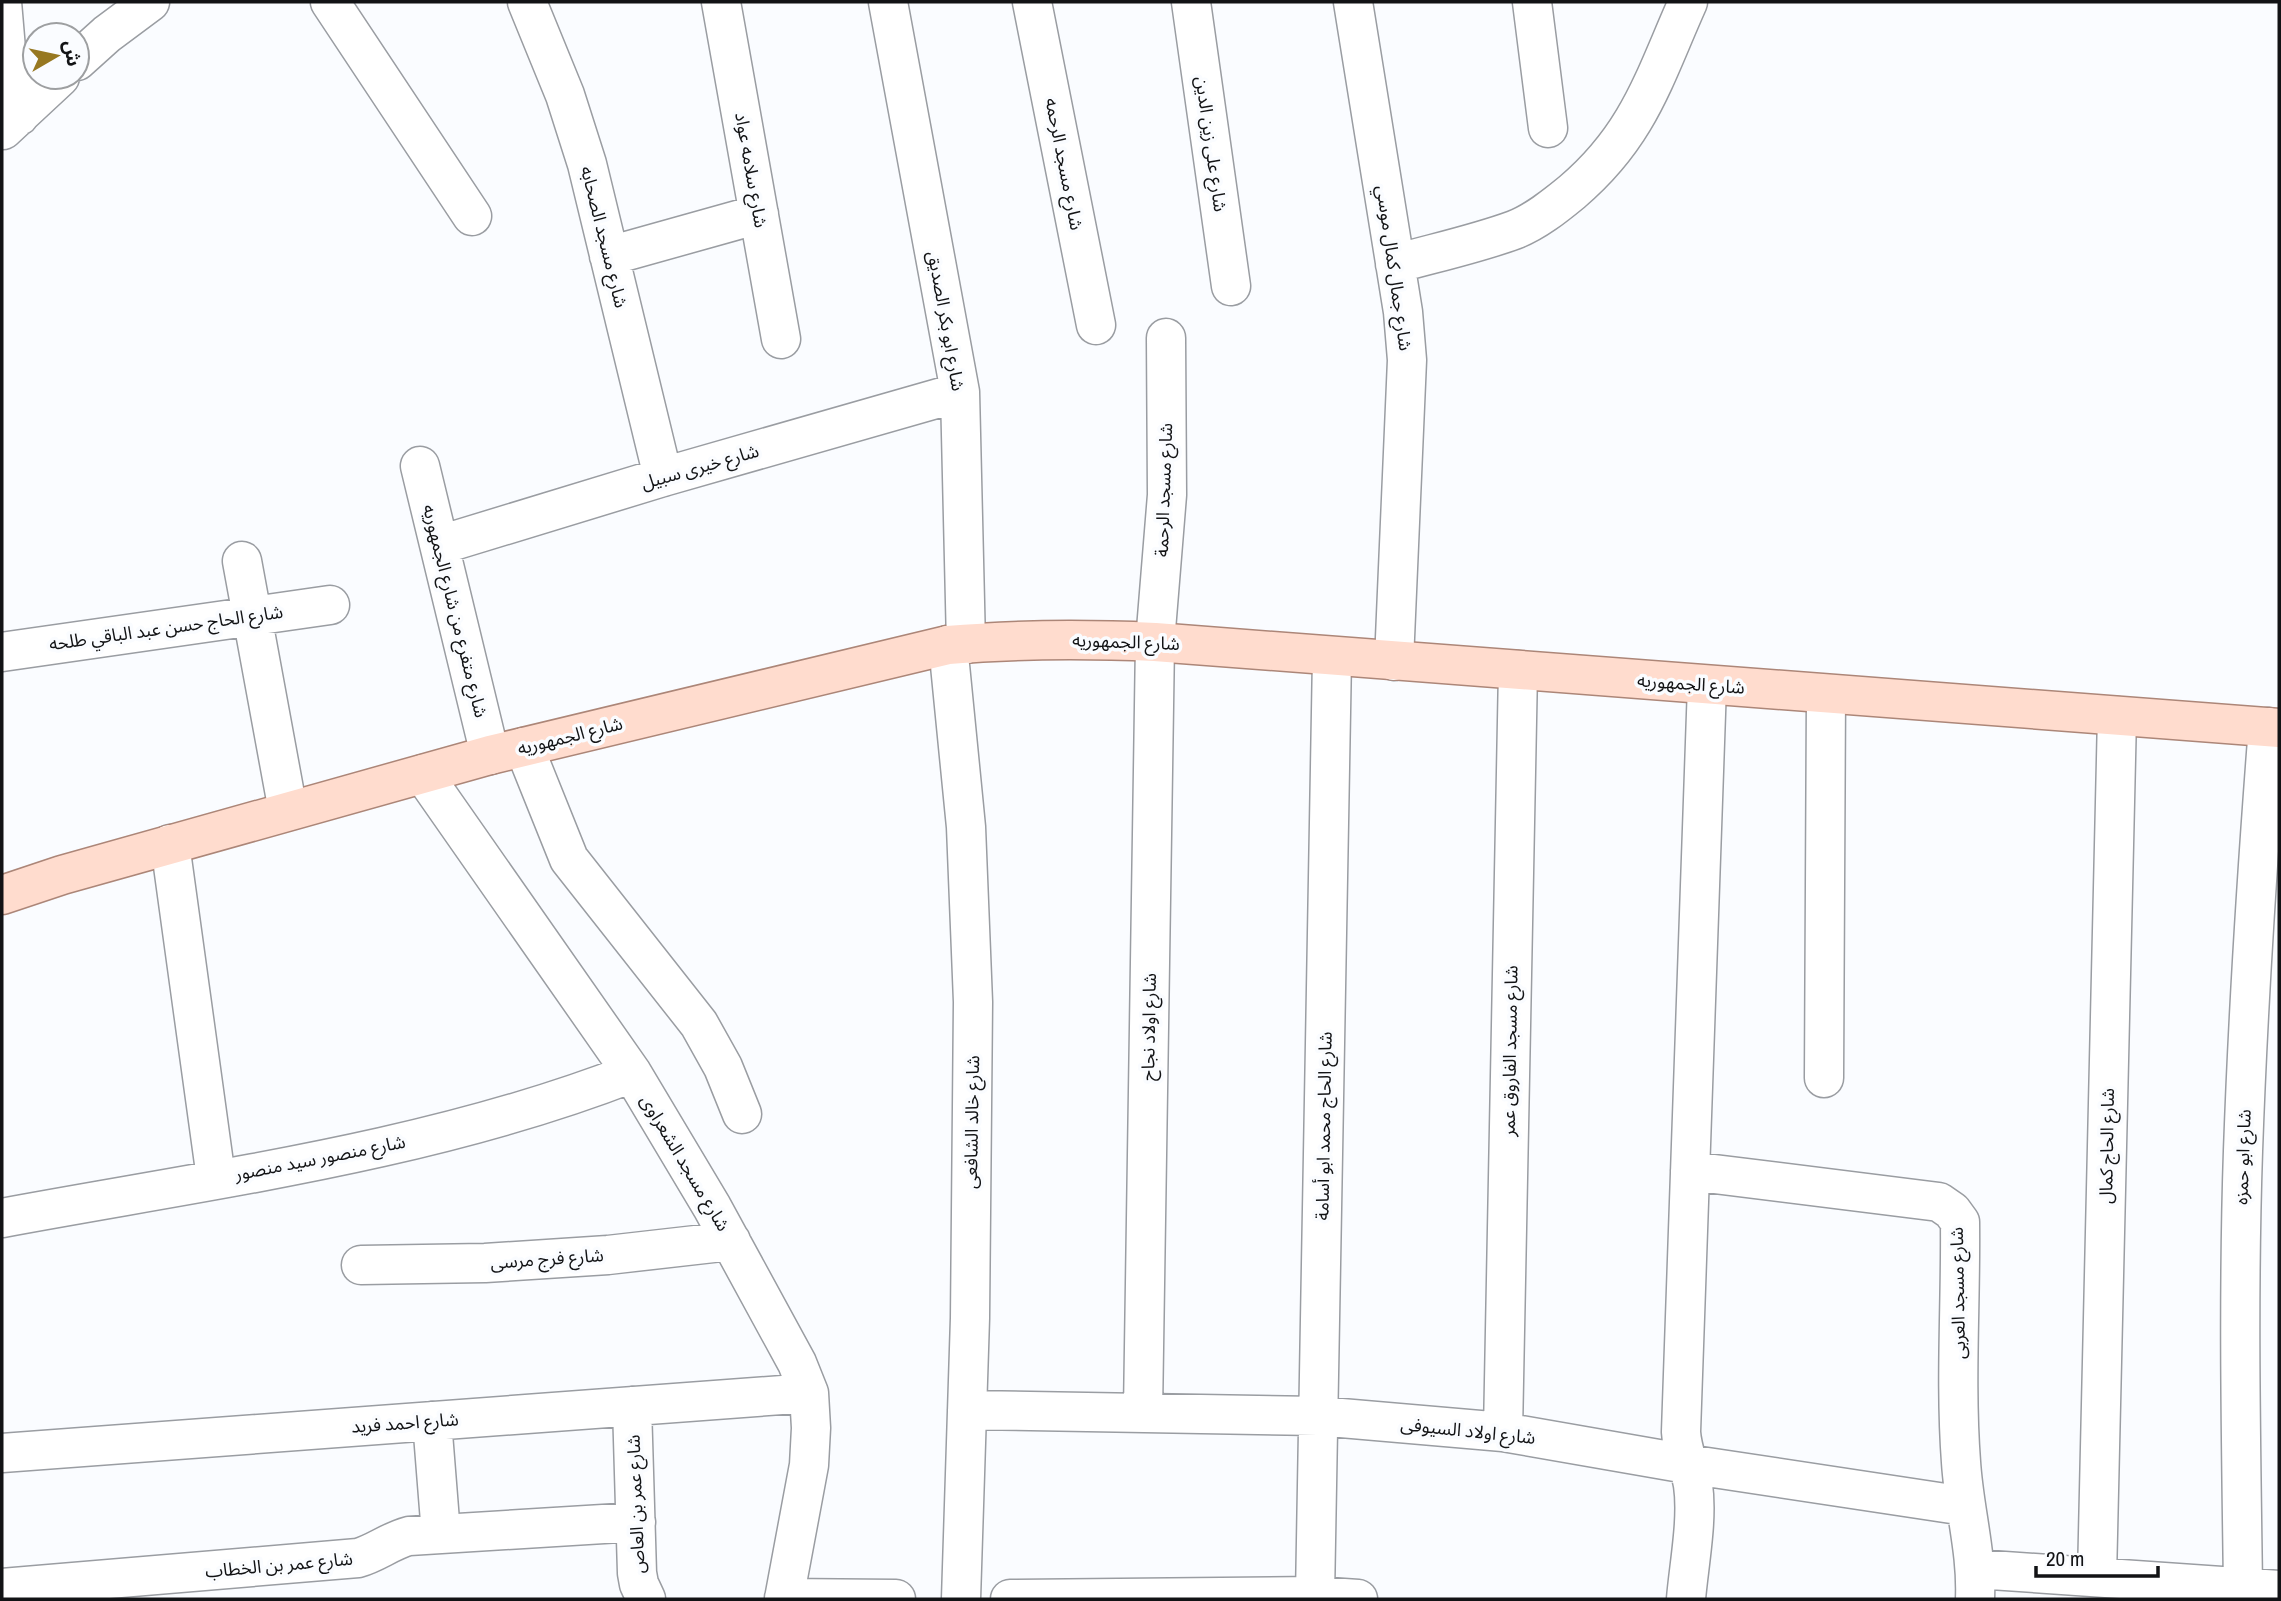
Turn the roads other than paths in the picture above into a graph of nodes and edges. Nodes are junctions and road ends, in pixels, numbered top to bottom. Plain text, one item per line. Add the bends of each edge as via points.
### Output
1 (2, 2) edge
2 (150, 2) edge
3 (330, 2) edge
4 (527, 2) edge
5 (721, 2) edge
6 (888, 2) edge
7 (1032, 2) edge
8 (1191, 2) edge
9 (1353, 2) edge
10 (1532, 2) edge
11 (1688, 2) edge
12 (106, 18) edge
13 (91, 40) edge
14 (45, 91) edge
15 (10, 124) edge
16 (1548, 128) dead end
17 (758, 214) junction
18 (472, 216) dead end
19 (609, 256) junction
20 (1395, 264) junction
21 (1231, 286) dead end
22 (1096, 325) dead end
23 (1166, 338) dead end
24 (781, 339) dead end
25 (960, 392) junction
26 (420, 466) dead end
27 (663, 477) junction
28 (440, 545) junction
29 (242, 561) dead end
30 (330, 605) dead end
31 (252, 616) junction
32 (1156, 642) junction
33 (957, 645) junction
34 (2, 652) edge
35 (1332, 657) junction
36 (1394, 661) junction
37 (1518, 670) junction
38 (1707, 685) junction
39 (1826, 694) junction
40 (2117, 716) junction
41 (2274, 728) edge
42 (507, 751) junction
43 (423, 774) junction
44 (288, 811) junction
45 (170, 844) junction
46 (2, 895) edge
47 (632, 1073) junction
48 (1824, 1078) dead end
49 (742, 1114) dead end
50 (1689, 1171) junction
51 (216, 1178) junction
52 (2, 1218) edge
53 (731, 1241) junction
54 (361, 1265) dead end
55 (809, 1393) junction
56 (632, 1406) junction
57 (967, 1410) junction
58 (1143, 1412) junction
59 (1318, 1416) junction
60 (432, 1421) junction
61 (1503, 1432) junction
62 (2, 1453) edge
63 (1687, 1464) junction
64 (1965, 1506) junction
65 (636, 1521) junction
66 (441, 1534) junction
67 (2076, 1583) edge
68 (1975, 1584) edge
69 (2, 1588) edge
70 (2237, 1590) edge
71 (1315, 1596) junction
72 (1193, 1598) edge
73 (646, 1599) edge
74 (784, 1599) edge
75 (896, 1599) edge
76 (961, 1599) edge
77 (1010, 1599) edge
78 (1042, 1599) edge
79 (1358, 1599) edge
80 (1686, 1599) edge

1 - 15 street
2 - 12 street
3 - 18 street
4 - 19 street, شارع مسجد الصحابه via 565,95
5 - 17 street, شارع سلامه عواد
6 - 25 street, شارع ابو بكر الصديق
7 - 22 street, شارع مسجد الرحمه
8 - 21 street, شارع على زين الدين
9 - 20 street, شارع جمال كمال موسي
10 - 16 street
11 - 20 street via 1635,120 1596,172 1557,205 1515,229
12 - 13 street
14 - 15 street
17 - 19 street
17 - 24 street, شارع سلامه عواد
19 - 27 street, شارع مسجد الصحابه
20 - 36 street, شارع جمال كمال موسي via 1408,360
23 - 32 street, شارع مسجد الرحمة via 1167,495
25 - 27 street, شارع خيرى سبيل
25 - 33 street, شارع ابو بكر الصديق
26 - 28 street, شارع متفرع من شارع الجمهوريه
27 - 28 street, شارع خيرى سبيل
28 - 42 street, شارع متفرع من شارع الجمهوريه
29 - 31 street
30 - 31 street, شارع الحاج حسن عبد الباقي طلحه
31 - 34 street, شارع الحاج حسن عبد الباقي طلحه
31 - 44 street
32 - 33 main road, شارع الجمهوريه via 1036,640
32 - 35 main road, شارع الجمهوريه
32 - 58 street, شارع اولاد نجاح
33 - 42 main road, شارع الجمهوريه
33 - 57 street, شارع خالد الشافعى via 973,1002
35 - 36 main road, شارع الجمهوريه
35 - 59 street, شارع الحاج محمد ابو أسامة
36 - 37 main road, شارع الجمهوريه
37 - 38 main road, شارع الجمهوريه
37 - 61 street, شارع مسجد الفاروق عمر
38 - 39 main road, شارع الجمهوريه
38 - 50 street
39 - 40 main road, شارع الجمهوريه
39 - 48 street
40 - 41 main road, شارع الجمهوريه
40 - 67 street, شارع الحاج كمال
41 - 70 street, شارع ابو حمزه via 2252,937 2243,1154
42 - 43 main road, شارع الجمهوريه
42 - 49 street, شارع متفرع من شارع الجمهوريه via 569,859 699,1024
43 - 44 main road, شارع الجمهوريه
43 - 47 street, شارع مسجد الشعراوى
44 - 45 main road, شارع الجمهوريه
45 - 46 main road, شارع الجمهوريه
45 - 51 street
47 - 51 street, شارع منصور سيد منصور via 503,1117 396,1144
47 - 53 street, شارع مسجد الشعراوى
50 - 63 street via 1681,1432
50 - 64 street, شارع مسجد العربى via 1939,1202 1952,1211 1960,1222 1959,1412
51 - 52 street, شارع منصور سيد منصور
53 - 54 street, شارع فرج مرسى via 567,1258
53 - 55 street, شارع مسجد الشعراوى
55 - 56 street, شارع احمد فريد
55 - 74 street, شارع مسجد الشعراوى via 809,1465
56 - 60 street, شارع احمد فريد
56 - 65 street, شارع عمر بن العاص
57 - 58 street, شارع اولاد السيوفى
57 - 76 street, شارع خالد الشافعى
58 - 59 street, شارع اولاد السيوفى
59 - 61 street, شارع اولاد السيوفى
59 - 71 street, شارع الحاج محمد ابو أسامة
60 - 62 street, شارع احمد فريد
60 - 66 street
61 - 63 street, شارع اولاد السيوفى
63 - 64 street, شارع اولاد السيوفى
63 - 80 street via 1693,1510
64 - 68 street, شارع مسجد العربى
65 - 66 street, شارع عمر بن الخطاب
65 - 73 street, شارع عمر بن العاص via 637,1573
66 - 69 street, شارع عمر بن الخطاب via 395,1540 358,1558
67 - 68 street
67 - 70 street
71 - 72 street
71 - 79 street
72 - 78 street
74 - 75 street, شارع مسجد الشعراوى
77 - 78 street

